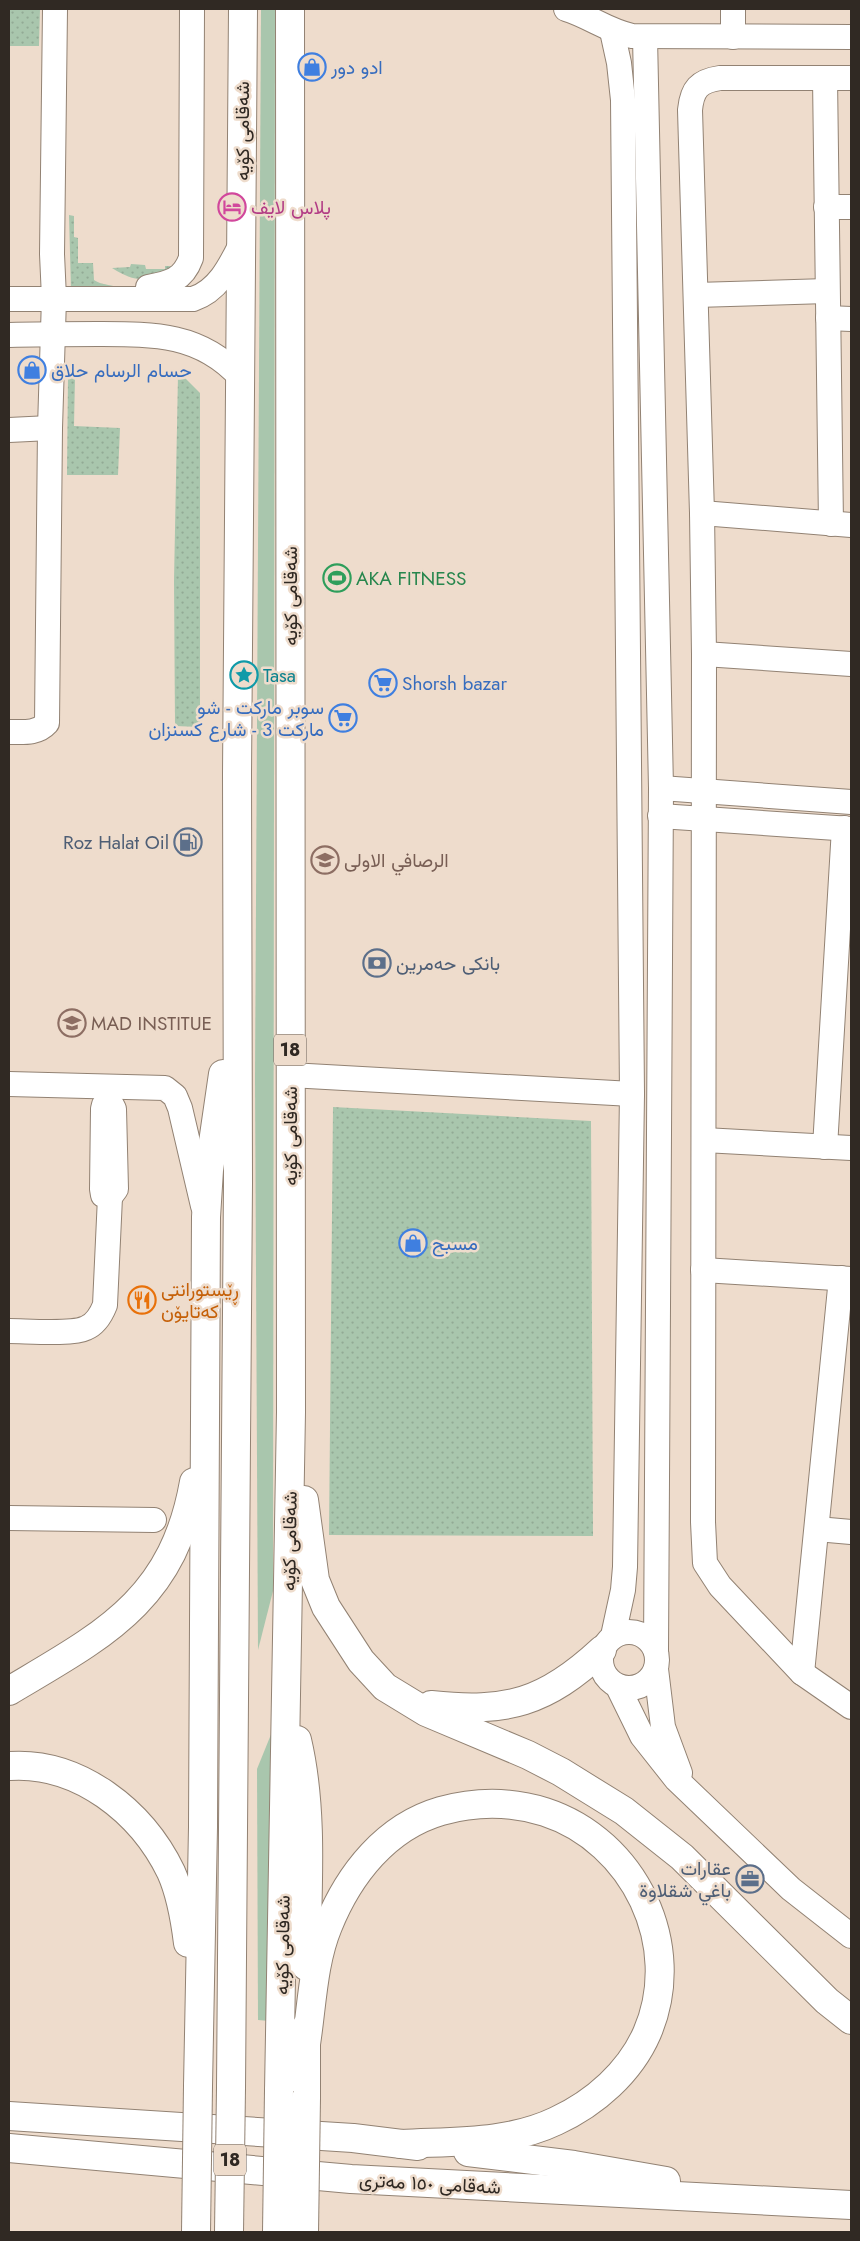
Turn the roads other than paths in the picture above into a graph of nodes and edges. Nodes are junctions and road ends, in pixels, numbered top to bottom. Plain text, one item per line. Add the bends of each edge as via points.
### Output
1 (55, 9) edge
2 (192, 9) edge
3 (243, 9) edge
4 (290, 9) edge
5 (566, 9) edge
6 (733, 9) edge
7 (601, 20) edge
8 (645, 37) junction
9 (733, 37) junction
10 (851, 37) edge
11 (825, 78) junction
12 (851, 78) edge
13 (826, 207) junction
14 (851, 207) edge
15 (242, 244) junction
16 (148, 287) dead end
17 (827, 291) junction
18 (696, 295) junction
19 (54, 298) junction
20 (125, 298) junction
21 (9, 299) edge
22 (828, 318) junction
23 (851, 319) edge
24 (53, 334) junction
25 (125, 334) junction
26 (9, 335) edge
27 (240, 377) junction
28 (50, 428) junction
29 (9, 430) edge
30 (702, 513) junction
31 (841, 524) edge
32 (704, 654) junction
33 (851, 664) edge
34 (9, 732) edge
35 (661, 788) junction
36 (705, 792) junction
37 (851, 802) edge
38 (660, 816) junction
39 (704, 819) junction
40 (848, 828) edge
41 (238, 981) junction
42 (290, 1075) junction
43 (9, 1084) edge
44 (632, 1094) junction
45 (704, 1140) junction
46 (825, 1147) junction
47 (851, 1148) edge
48 (110, 1197) dead end
49 (206, 1217) junction
50 (703, 1270) junction
51 (846, 1278) edge
52 (9, 1330) edge
53 (291, 1412) junction
54 (204, 1429) junction
55 (9, 1518) edge
56 (154, 1520) dead end
57 (817, 1529) junction
58 (851, 1532) edge
59 (607, 1643) junction
60 (656, 1660) junction
61 (802, 1673) junction
62 (618, 1686) junction
63 (9, 1691) edge
64 (287, 1697) junction
65 (408, 1702) junction
66 (851, 1708) edge
67 (9, 1766) edge
68 (695, 1798) junction
69 (851, 1936) edge
70 (851, 2020) edge
71 (199, 2027) junction
72 (306, 2044) junction
73 (9, 2104) edge
74 (9, 2116) edge
75 (74, 2120) junction
76 (401, 2144) junction
77 (9, 2148) edge
78 (843, 2205) edge
79 (196, 2232) edge
80 (229, 2232) edge
81 (277, 2232) edge
82 (304, 2232) edge

1 - 19 street
2 - 16 street via 191,258 186,271 179,277
3 - 15 highway, شەقامی کۆیە / 18
4 - 42 highway, شەقامی کۆیە / 18
5 - 7 street
6 - 9 street
7 - 8 street via 632,36
7 - 44 street via 619,63 624,100
8 - 9 street
8 - 35 street
9 - 10 street
11 - 12 street
11 - 13 street
11 - 18 street via 720,78 708,80 697,87 691,98 690,110
13 - 14 street
13 - 17 street
15 - 20 street via 215,286 204,296 178,300
15 - 27 highway, شەقامی کۆیە / 18
17 - 18 street
17 - 22 street
18 - 30 street
19 - 20 street
19 - 21 street
19 - 24 street
20 - 25 street
22 - 23 street
22 - 31 street
24 - 25 street
24 - 26 street
24 - 28 street
25 - 27 street via 162,335 196,345 220,358
27 - 41 highway, شەقامی کۆیە / 18
28 - 29 street
28 - 34 street via 47,722 33,732
30 - 31 street
30 - 32 street
32 - 33 street
32 - 36 street
35 - 36 street
35 - 38 street
36 - 37 street
36 - 39 street
38 - 39 street
38 - 60 street
39 - 40 street
39 - 45 street
40 - 46 street
41 - 49 highway via 209,1170
41 - 80 highway, شەقامی کۆیە / 18, bridge
42 - 44 street
42 - 53 highway, شەقامی کۆیە / 18
43 - 49 street via 165,1088 175,1096 180,1108
44 - 59 street via 626,1543 623,1590
45 - 46 street
45 - 50 street
46 - 47 street
48 - 52 street via 105,1305 101,1314 91,1325 77,1331
49 - 54 highway
50 - 51 street
50 - 61 street via 705,1563 720,1586
51 - 57 street
53 - 64 highway, شەقامی کۆیە / 18
53 - 65 highway via 318,1589 361,1661 385,1687
54 - 63 highway via 182,1531 174,1551 150,1589 119,1621
54 - 71 highway via 206,1491
55 - 56 street
57 - 58 street
57 - 61 street
59 - 60 street via 620,1633 634,1632 647,1639
59 - 62 street via 600,1659 604,1675
59 - 65 highway via 556,1687 521,1703 493,1708 462,1708
60 - 62 street via 651,1677 636,1688
60 - 68 street via 659,1708 669,1746 684,1782
61 - 66 street
62 - 68 street via 629,1712 653,1750
64 - 72 highway via 303,1770 307,1806
64 - 81 highway, شەقامی کۆیە / 18, bridge
65 - 70 highway via 528,1755 569,1776 624,1811 682,1857 827,2001
67 - 71 highway via 39,1767 86,1782 113,1799 156,1845 172,1873 182,1904
68 - 69 street via 791,1889
71 - 79 highway, bridge
72 - 76 highway via 320,1953 334,1913 349,1883 364,1863 400,1829 456,1807 496,1803 516,1805 557,1816 578,1826 614,1854 641,1892 654,1926 660,1962 657,1997 647,2032 630,2064 605,2090 583,2106 535,2129 492,2139
72 - 82 highway, bridge
73 - 75 highway
74 - 75 highway
75 - 76 highway via 354,2138
76 - 78 highway via 574,2165 704,2187
77 - 78 highway, شەقامی ١٥٠ مەتری via 351,2179

